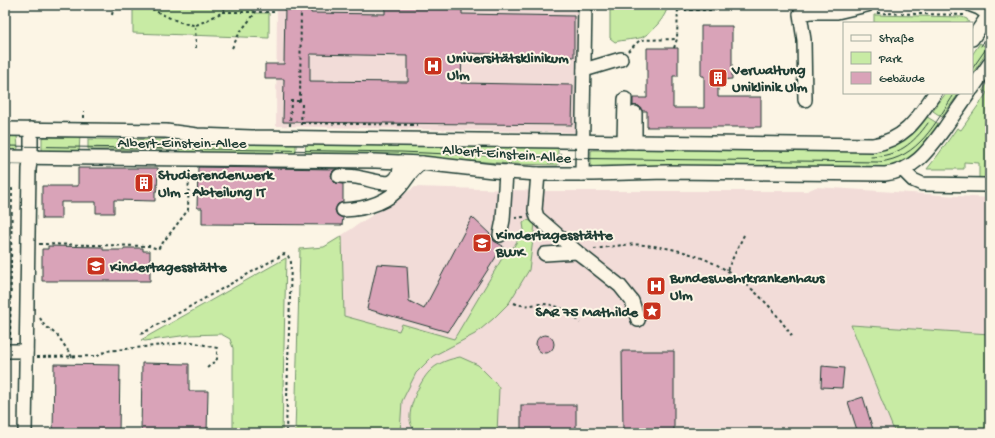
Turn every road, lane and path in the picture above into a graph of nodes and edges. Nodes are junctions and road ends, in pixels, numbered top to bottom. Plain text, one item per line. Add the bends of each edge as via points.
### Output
1 (114, 5) edge
2 (147, 5) edge
3 (228, 5) edge
4 (301, 5) edge
5 (585, 5) edge
6 (678, 5) edge
7 (717, 5) edge
8 (870, 9) edge
9 (678, 10) junction
10 (969, 11) edge
11 (223, 12) junction
12 (256, 12) junction
13 (277, 12) dead end
14 (989, 14) edge
15 (112, 15) dead end
16 (195, 24) junction
17 (973, 38) edge
18 (677, 39) junction
19 (196, 48) dead end
20 (232, 48) dead end
21 (674, 48) dead end
22 (620, 58) joint
23 (990, 63) edge
24 (584, 70) junction
25 (973, 87) edge
26 (934, 94) edge
27 (968, 94) edge
28 (625, 99) dead end
29 (805, 100) dead end
30 (300, 101) junction
31 (635, 113) dead end
32 (302, 123) junction
33 (417, 125) dead end
34 (5, 129) edge
35 (31, 129) junction
36 (289, 129) dead end
37 (301, 130) dead end
38 (561, 141) junction
39 (583, 142) junction
40 (629, 142) junction
41 (5, 157) edge
42 (31, 157) junction
43 (400, 162) junction
44 (422, 164) junction
45 (189, 167) dead end
46 (903, 170) junction
47 (506, 172) junction
48 (538, 174) junction
49 (561, 174) junction
50 (582, 174) junction
51 (339, 176) dead end
52 (984, 185) dead end
53 (5, 189) edge
54 (343, 210) dead end
55 (537, 217) junction
56 (503, 220) junction
57 (500, 235) dead end
58 (744, 235) dead end
59 (28, 244) junction
60 (576, 252) junction
61 (545, 254) dead end
62 (727, 270) junction
63 (5, 281) edge
64 (10, 281) junction
65 (514, 303) dead end
66 (39, 316) dead end
67 (638, 320) dead end
68 (580, 323) dead end
69 (141, 334) dead end
70 (792, 336) dead end
71 (7, 351) edge
72 (26, 354) junction
73 (73, 358) junction
74 (205, 370) dead end
75 (25, 433) edge
76 (286, 433) edge

1 - 15 path
2 - 16 path via 189,25
3 - 11 path
4 - 30 path
5 - 24 street
6 - 9 path
7 - 9 path via 716,10
8 - 10 path via 961,14
8 - 29 street via 800,14 804,40
9 - 18 path
10 - 14 street via 979,8
11 - 12 path
11 - 16 path
12 - 13 path
12 - 20 path via 240,32
14 - 17 street
16 - 19 path
18 - 21 path
18 - 22 path via 640,40
22 - 24 street
23 - 25 street
24 - 39 street
26 - 40 street, Albert-Einstein-Allee via 905,131 890,140 873,145
27 - 46 street, Albert-Einstein-Allee via 927,152
28 - 40 street
30 - 32 path
30 - 36 path via 291,101
31 - 40 street
32 - 33 path
32 - 37 path
34 - 35 street, Albert-Einstein-Allee
35 - 38 street, Albert-Einstein-Allee via 169,131 204,136
35 - 42 street
38 - 39 street, Albert-Einstein-Allee
38 - 49 path
39 - 40 street, Albert-Einstein-Allee
39 - 50 street
41 - 42 street, Albert-Einstein-Allee
42 - 43 street, Albert-Einstein-Allee
42 - 59 street
43 - 44 street, Albert-Einstein-Allee
43 - 51 street via 398,175 390,183
44 - 47 street, Albert-Einstein-Allee
44 - 54 street via 414,168 397,191 384,200 363,208
45 - 59 path via 188,210 158,249 149,246
46 - 50 street, Albert-Einstein-Allee via 880,175 666,172
46 - 52 street via 913,180 922,184
47 - 48 street, Albert-Einstein-Allee
47 - 56 street
48 - 49 street, Albert-Einstein-Allee
48 - 55 street via 535,210
49 - 50 street, Albert-Einstein-Allee
53 - 64 path via 12,189
55 - 56 path
55 - 60 street
56 - 57 street
58 - 62 path
59 - 72 street
60 - 61 street
60 - 62 path via 644,245 701,256
60 - 67 street via 620,286 632,301
62 - 70 path via 746,283 766,303
63 - 64 path
64 - 71 path
65 - 68 path via 521,306 555,306 566,310
66 - 73 path via 44,325 58,336
69 - 76 path via 284,254 288,256 291,262
71 - 72 street
72 - 73 path
72 - 75 street
73 - 74 path via 98,356 106,351 192,342 217,348 217,360

